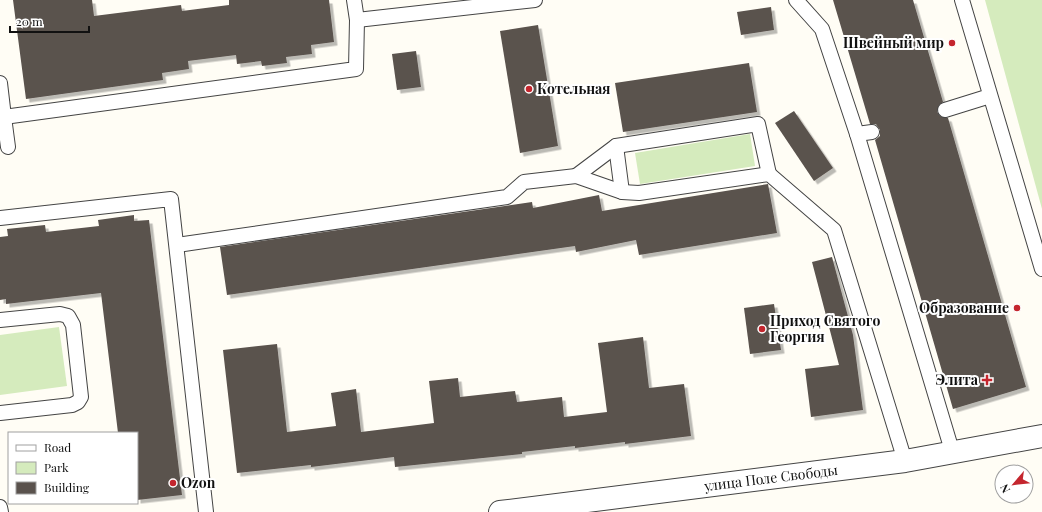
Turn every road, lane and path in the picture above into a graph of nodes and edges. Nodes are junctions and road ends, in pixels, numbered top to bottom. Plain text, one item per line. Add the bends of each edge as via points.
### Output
1 (354, 0) edge
2 (535, 0) edge
3 (796, 0) edge
4 (962, 0) edge
5 (357, 20) junction
6 (0, 82) edge
7 (990, 96) junction
8 (945, 110) dead end
9 (4, 117) junction
10 (872, 132) dead end
11 (857, 134) junction
12 (616, 146) junction
13 (8, 148) dead end
14 (769, 174) junction
15 (576, 176) junction
16 (622, 192) junction
17 (0, 218) edge
18 (177, 245) junction
19 (1042, 269) edge
20 (0, 320) edge
21 (0, 414) edge
22 (1042, 436) edge
23 (953, 454) junction
24 (905, 461) junction
25 (0, 507) edge
26 (558, 509) edge
27 (0, 512) edge
28 (206, 512) edge
29 (500, 512) edge

1 - 5 lane
2 - 5 lane
3 - 11 lane via 822,29
4 - 7 lane
5 - 9 lane via 356,69
6 - 9 lane
7 - 8 lane
7 - 19 lane
9 - 13 lane
10 - 11 lane
11 - 23 lane
12 - 14 lane via 758,124
12 - 15 lane
12 - 16 lane
14 - 16 lane via 639,193
14 - 24 lane via 834,230
15 - 16 lane
15 - 18 lane via 524,182 507,197
17 - 18 lane via 171,199
18 - 28 lane
20 - 21 lane via 60,314 68,316 73,325 81,397 72,405
22 - 23 street, улица Поле Свободы
23 - 24 street, улица Поле Свободы
24 - 26 street, улица Поле Свободы
25 - 27 lane
26 - 29 street, улица Поле Свободы

